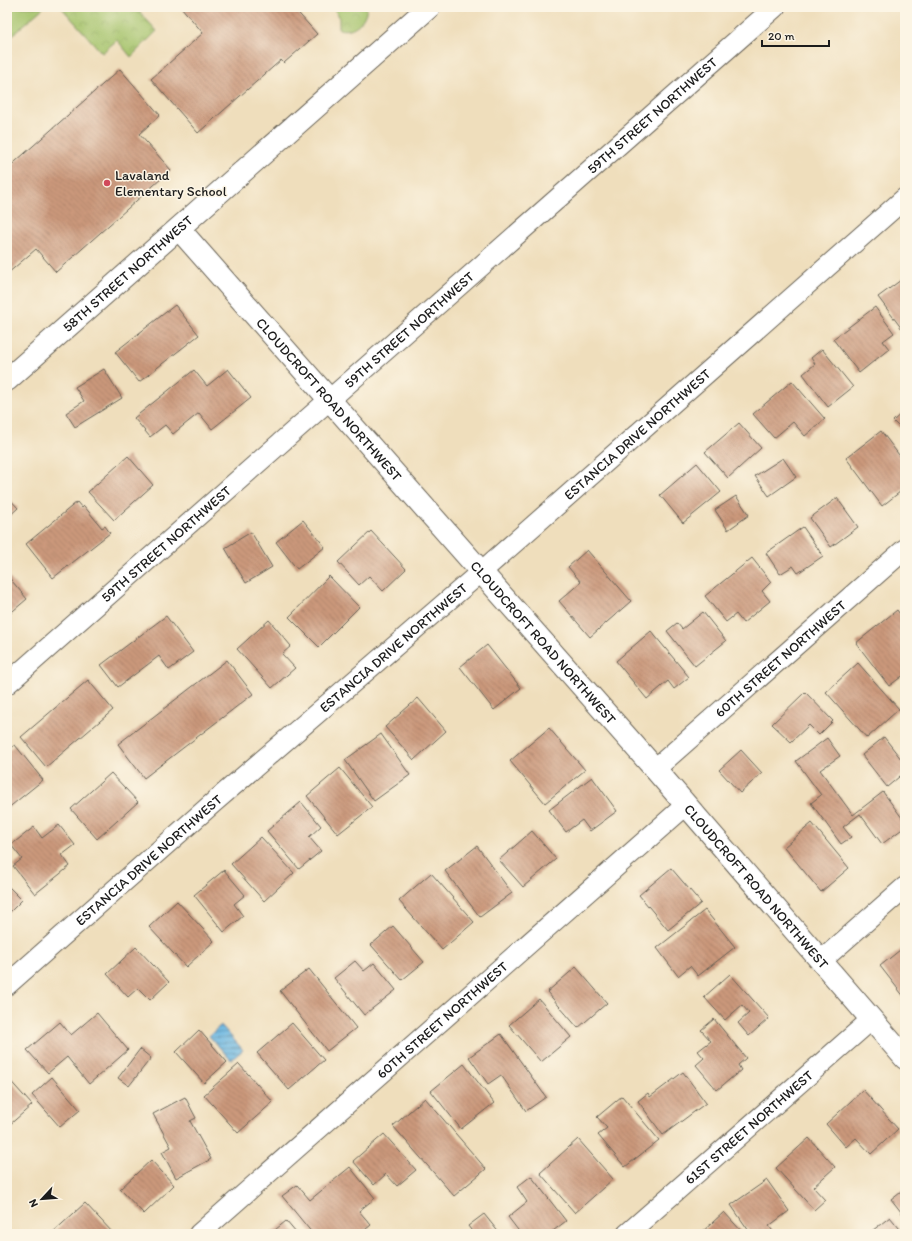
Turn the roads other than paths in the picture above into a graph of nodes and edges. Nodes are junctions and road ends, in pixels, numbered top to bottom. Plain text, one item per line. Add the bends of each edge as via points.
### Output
1 (774, 7) edge
2 (426, 8) edge
3 (905, 198) edge
4 (179, 229) junction
5 (7, 380) edge
6 (329, 401) junction
7 (905, 549) edge
8 (481, 572) junction
9 (7, 684) edge
10 (654, 769) junction
11 (686, 805) junction
12 (905, 887) edge
13 (821, 961) junction
14 (7, 985) edge
15 (871, 1020) junction
16 (905, 1058) edge
17 (199, 1234) edge
18 (627, 1234) edge

1 - 6 street, 59TH STREET NORTHWEST
2 - 4 street, 58TH STREET NORTHWEST
3 - 8 street, ESTANCIA DRIVE NORTHWEST
4 - 5 street, 58TH STREET NORTHWEST
4 - 6 street, CLOUDCROFT ROAD NORTHWEST
6 - 8 street, CLOUDCROFT ROAD NORTHWEST
6 - 9 street, 59TH STREET NORTHWEST
7 - 10 street, 60TH STREET NORTHWEST
8 - 10 street, CLOUDCROFT ROAD NORTHWEST
8 - 14 street, ESTANCIA DRIVE NORTHWEST
10 - 11 street, CLOUDCROFT ROAD NORTHWEST
11 - 13 street, CLOUDCROFT ROAD NORTHWEST
11 - 17 street, 60TH STREET NORTHWEST
12 - 13 street
13 - 15 street, CLOUDCROFT ROAD NORTHWEST
15 - 16 street, CLOUDCROFT ROAD NORTHWEST
15 - 18 street, 61ST STREET NORTHWEST

